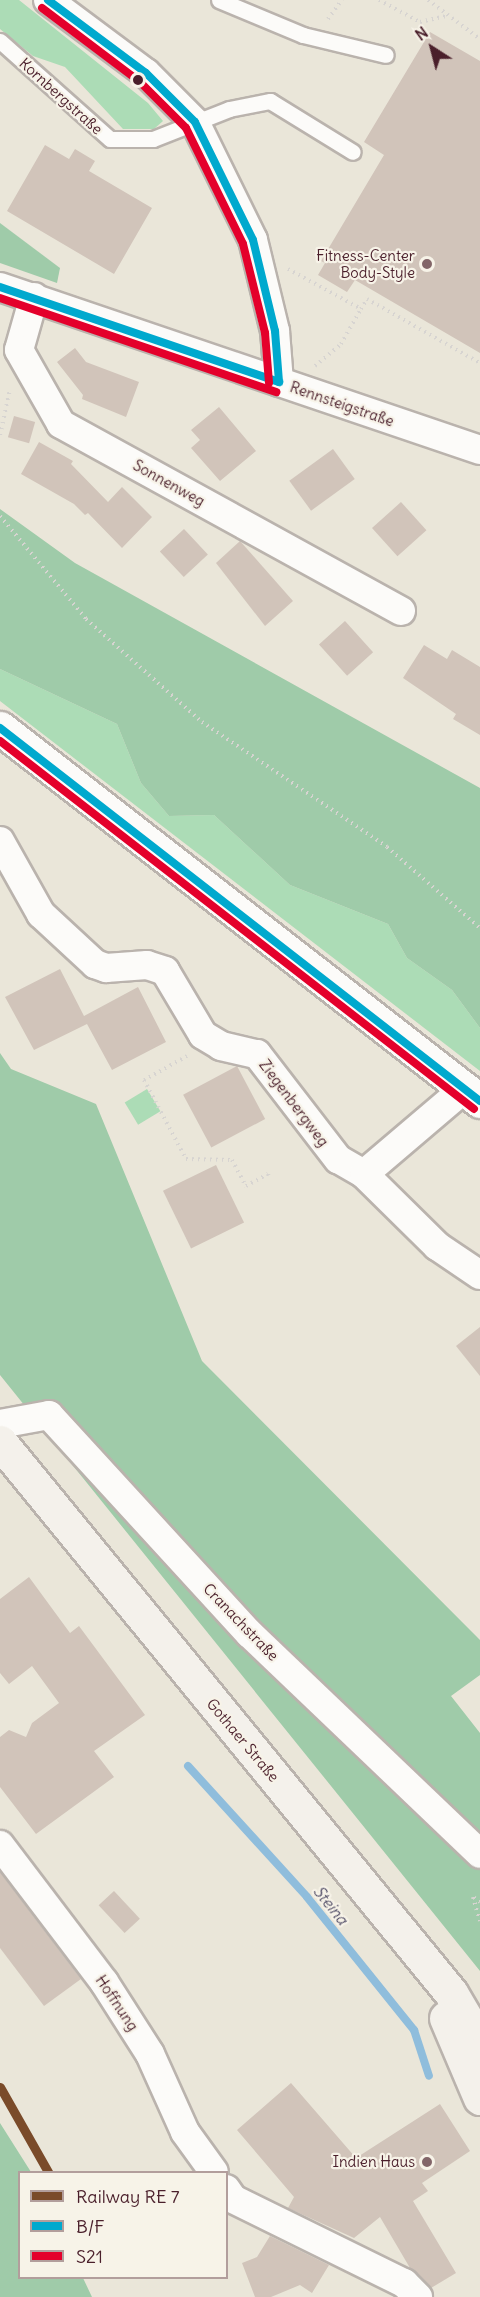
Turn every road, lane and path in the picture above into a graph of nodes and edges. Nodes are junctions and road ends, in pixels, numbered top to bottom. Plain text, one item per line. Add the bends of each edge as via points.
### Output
1 (48, 0) edge
2 (219, 0) edge
3 (379, 0) edge
4 (428, 0) edge
5 (446, 16) junction
6 (480, 39) edge
7 (0, 41) edge
8 (387, 55) dead end
9 (195, 122) junction
10 (353, 152) dead end
11 (256, 252) junction
12 (0, 287) edge
13 (34, 297) junction
14 (361, 309) junction
15 (341, 344) dead end
16 (480, 363) edge
17 (279, 382) junction
18 (480, 450) edge
19 (0, 516) edge
20 (401, 611) dead end
21 (0, 728) edge
22 (0, 841) edge
23 (480, 928) edge
24 (212, 1043) junction
25 (472, 1095) edge
26 (364, 1174) junction
27 (269, 1177) dead end
28 (480, 1275) edge
29 (0, 1424) edge
30 (0, 1442) edge
31 (0, 1845) edge
32 (480, 1854) edge
33 (480, 1902) edge
34 (480, 1921) edge
35 (425, 1967) junction
36 (480, 2042) edge
37 (480, 2098) edge
38 (213, 2171) edge
39 (228, 2192) edge
40 (418, 2297) edge

1 - 9 street via 146,73
2 - 8 lane via 303,34
3 - 5 path via 420,22
4 - 5 path
5 - 6 path
7 - 9 lane, Kornbergstraße via 110,139 153,139
9 - 10 lane, Kornbergstraße via 229,109 270,101
9 - 11 street via 225,177
11 - 14 path
11 - 17 street via 275,331
12 - 13 street, Rennsteigstraße
13 - 17 street, Rennsteigstraße
13 - 20 street, Sonnenweg via 19,350 61,424
14 - 15 path
14 - 16 path via 366,299
17 - 18 street, Rennsteigstraße
19 - 23 path via 86,619 202,722 387,847
21 - 25 street
22 - 24 street via 50,923 95,964 106,968 147,964 165,970 203,1035
24 - 26 street, Ziegenbergweg via 257,1054 324,1144 338,1159
24 - 27 path via 144,1080 186,1159 232,1160 246,1186 268,1174
25 - 26 street
26 - 28 street, Ziegenbergweg via 409,1222
29 - 32 street, Cranachstraße via 50,1415 250,1634
30 - 35 main road, Gothaer Straße via 347,1864
31 - 38 street, Hoffnung via 104,1982 150,2054 185,2132
33 - 34 path via 473,1897
35 - 36 main road, Gothaer Straße via 451,1993
35 - 37 main road
39 - 40 street via 233,2199 404,2283

